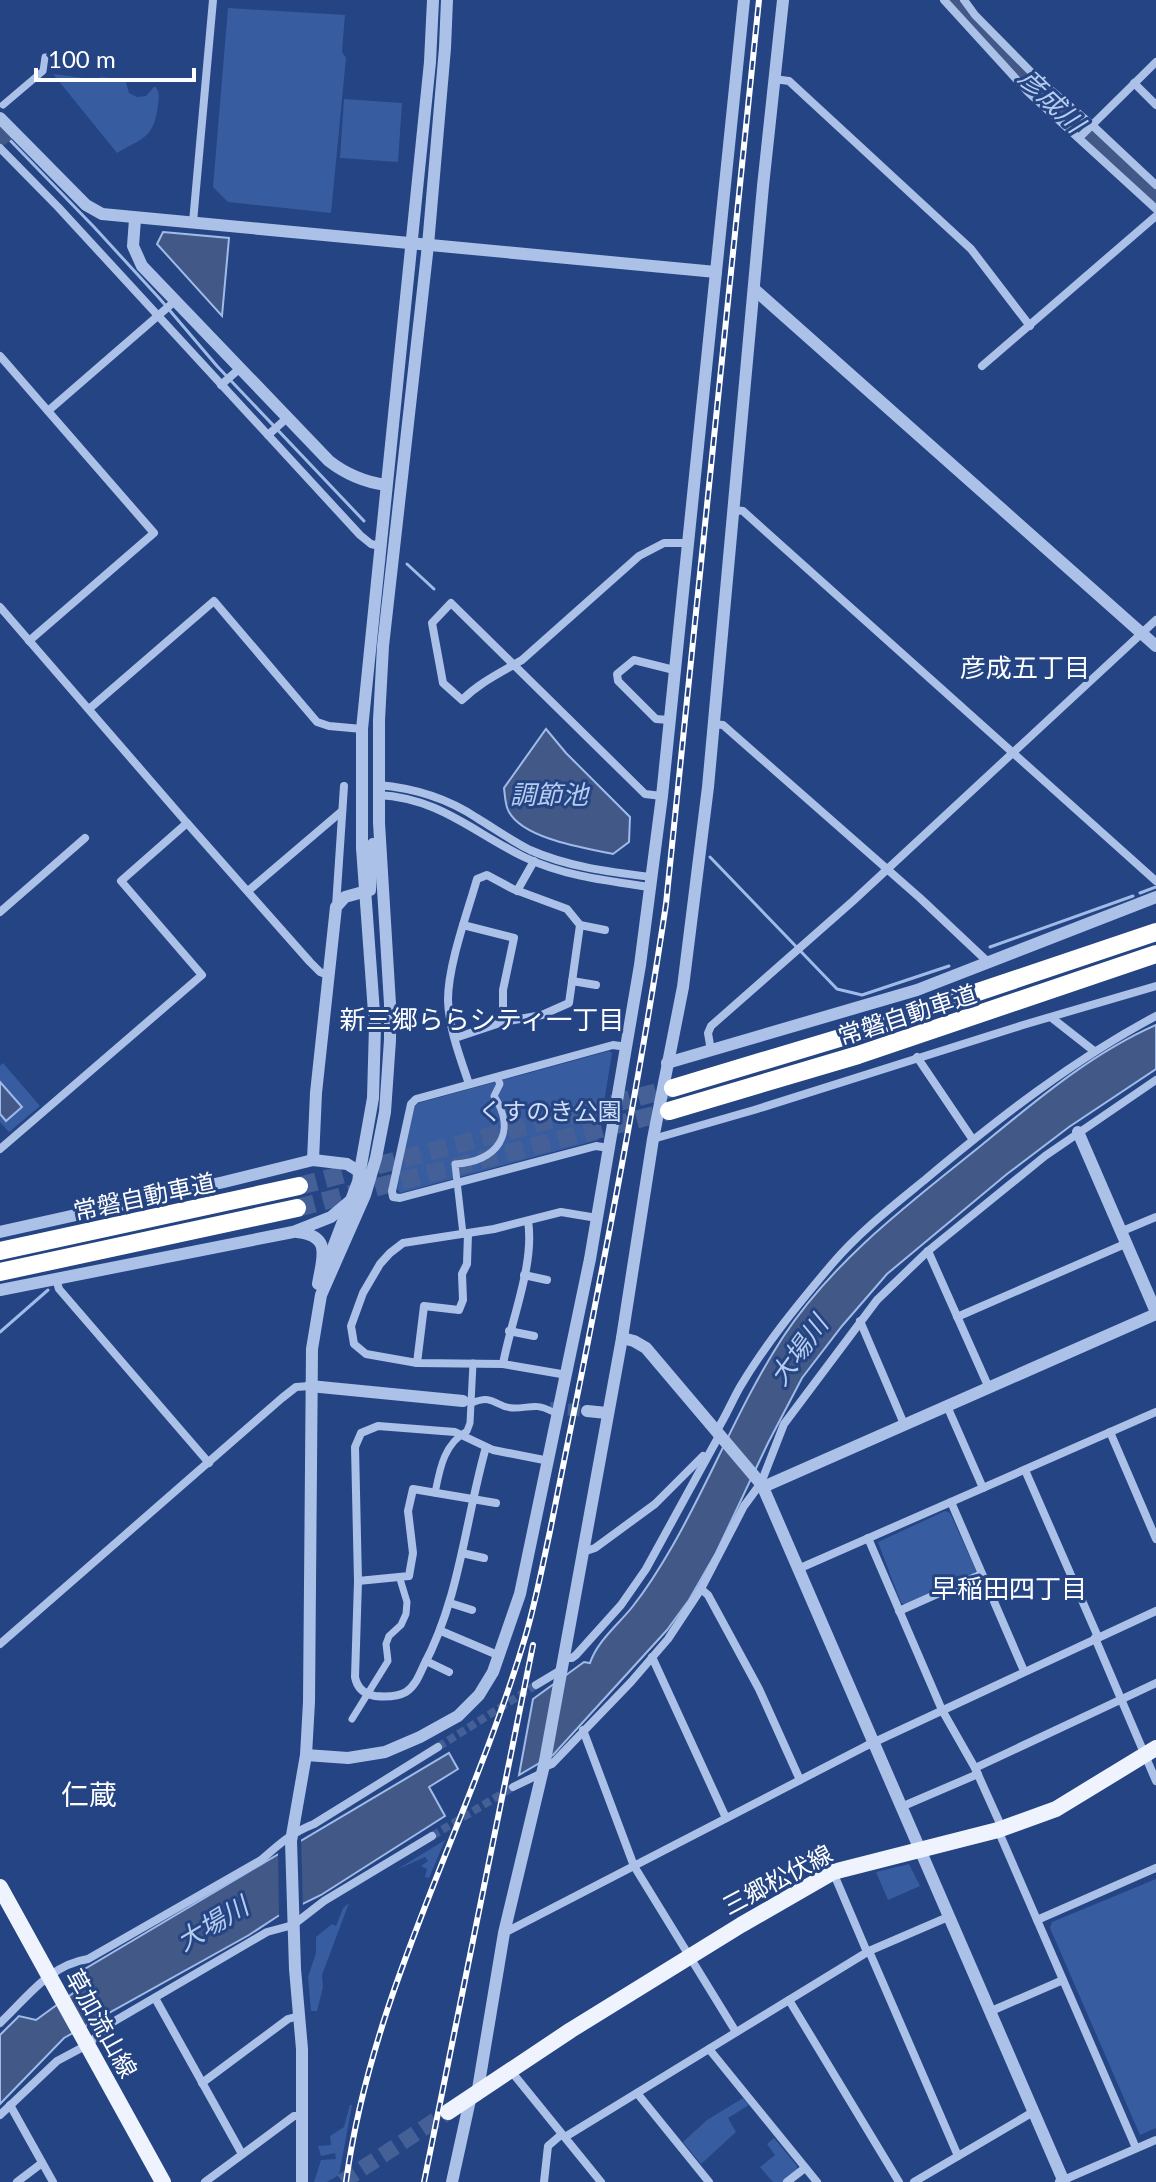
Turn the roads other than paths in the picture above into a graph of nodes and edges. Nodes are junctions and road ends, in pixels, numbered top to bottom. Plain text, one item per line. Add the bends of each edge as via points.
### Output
1 (213, 0) edge
2 (433, 0) edge
3 (447, 0) edge
4 (744, 0) edge
5 (783, 0) edge
6 (944, 0) edge
7 (964, 0) edge
8 (45, 57) dead end
9 (1008, 60) junction
10 (1156, 62) edge
11 (1019, 70) junction
12 (774, 79) junction
13 (1134, 83) junction
14 (1156, 105) edge
15 (1, 112) edge
16 (1086, 131) junction
17 (0, 148) edge
18 (1110, 154) junction
19 (1156, 185) edge
20 (1156, 209) edge
21 (1156, 216) edge
22 (135, 219) junction
23 (193, 222) junction
24 (411, 243) junction
25 (428, 245) junction
26 (716, 272) junction
27 (754, 289) junction
28 (172, 303) junction
29 (157, 316) junction
30 (1030, 326) junction
31 (0, 356) edge
32 (982, 366) dead end
33 (236, 372) junction
34 (221, 385) junction
35 (48, 411) junction
36 (283, 421) junction
37 (268, 435) junction
38 (386, 485) junction
39 (734, 510) junction
40 (687, 543) junction
41 (380, 546) junction
42 (0, 607) edge
43 (1156, 620) edge
44 (1142, 634) junction
45 (29, 641) junction
46 (1156, 646) edge
47 (515, 665) junction
48 (674, 670) junction
49 (89, 709) junction
50 (669, 720) junction
51 (713, 724) junction
52 (362, 729) junction
53 (1013, 753) junction
54 (344, 786) dead end
55 (378, 790) junction
56 (662, 796) junction
57 (342, 811) junction
58 (187, 823) junction
59 (379, 823) junction
60 (85, 838) dead end
61 (534, 861) junction
62 (886, 869) junction
63 (1156, 881) edge
64 (650, 882) junction
65 (248, 891) junction
66 (517, 891) junction
67 (364, 893) junction
68 (1156, 897) edge
69 (336, 907) junction
70 (0, 912) edge
71 (463, 925) junction
72 (580, 925) junction
73 (605, 930) dead end
74 (1156, 932) edge
75 (1156, 954) edge
76 (989, 963) junction
77 (328, 975) junction
78 (572, 981) junction
79 (596, 985) dead end
80 (1156, 986) edge
81 (1156, 1016) edge
82 (1052, 1018) junction
83 (503, 1022) junction
84 (455, 1038) junction
85 (627, 1047) junction
86 (711, 1051) junction
87 (1094, 1051) junction
88 (917, 1057) junction
89 (667, 1063) junction
90 (497, 1077) junction
91 (1156, 1080) edge
92 (469, 1084) junction
93 (673, 1088) tunnel mouth
94 (669, 1111) tunnel mouth
95 (1078, 1132) junction
96 (653, 1139) junction
97 (973, 1140) junction
98 (609, 1148) junction
99 (0, 1149) edge
100 (313, 1160) junction
101 (365, 1176) junction
102 (458, 1183) junction
103 (299, 1186) tunnel mouth
104 (352, 1199) junction
105 (297, 1208) tunnel mouth
106 (1156, 1217) edge
107 (597, 1218) junction
108 (528, 1221) junction
109 (3, 1228) edge
110 (293, 1232) junction
111 (466, 1234) junction
112 (1123, 1238) junction
113 (0, 1251) edge
114 (928, 1251) junction
115 (0, 1272) edge
116 (524, 1275) junction
117 (56, 1279) junction
118 (547, 1280) dead end
119 (318, 1284) junction
120 (0, 1290) edge
121 (1156, 1313) edge
122 (957, 1317) junction
123 (860, 1321) junction
124 (509, 1331) junction
125 (534, 1336) dead end
126 (622, 1338) junction
127 (312, 1349) junction
128 (417, 1363) junction
129 (473, 1363) junction
130 (503, 1364) junction
131 (567, 1375) junction
132 (310, 1386) junction
133 (989, 1388) junction
134 (467, 1402) junction
135 (947, 1406) junction
136 (551, 1411) tunnel mouth
137 (587, 1411) tunnel mouth
138 (1156, 1412) edge
139 (607, 1413) junction
140 (904, 1424) junction
141 (1110, 1432) junction
142 (462, 1433) junction
143 (720, 1433) junction
144 (486, 1447) junction
145 (709, 1452) junction
146 (549, 1461) junction
147 (209, 1463) junction
148 (1025, 1470) junction
149 (760, 1482) junction
150 (983, 1488) junction
151 (435, 1493) junction
152 (474, 1500) junction
153 (951, 1502) junction
154 (496, 1503) dead end
155 (868, 1538) junction
156 (1156, 1539) edge
157 (583, 1552) junction
158 (462, 1553) junction
159 (484, 1558) dead end
160 (798, 1569) junction
161 (982, 1574) junction
162 (400, 1579) junction
163 (358, 1581) junction
164 (701, 1589) junction
165 (450, 1603) junction
166 (472, 1610) dead end
167 (899, 1611) junction
168 (1156, 1611) edge
169 (441, 1631) junction
170 (1096, 1638) junction
171 (0, 1644) edge
172 (500, 1656) junction
173 (652, 1657) junction
174 (426, 1661) junction
175 (562, 1669) junction
176 (1024, 1671) junction
177 (449, 1672) dead end
178 (1156, 1683) edge
179 (536, 1685) tunnel mouth
180 (368, 1694) junction
181 (1120, 1699) junction
182 (942, 1710) junction
183 (352, 1719) dead end
184 (583, 1730) junction
185 (873, 1743) junction
186 (438, 1747) tunnel mouth
187 (1150, 1752) edge
188 (306, 1755) junction
189 (544, 1767) junction
190 (976, 1771) junction
191 (800, 1780) junction
192 (1156, 1781) edge
193 (513, 1787) tunnel mouth
194 (901, 1807) junction
195 (726, 1818) junction
196 (1000, 1829) junction
197 (292, 1836) junction
198 (432, 1836) tunnel mouth
199 (919, 1849) junction
200 (634, 1866) junction
201 (1156, 1868) edge
202 (833, 1872) junction
203 (0, 1887) edge
204 (948, 1917) junction
205 (293, 1920) junction
206 (1037, 1920) junction
207 (504, 1933) junction
208 (868, 1951) junction
209 (690, 1956) junction
210 (1063, 1980) junction
211 (53, 1983) junction
212 (155, 1998) junction
213 (789, 2000) junction
214 (989, 2012) junction
215 (299, 2016) junction
216 (0, 2023) edge
217 (736, 2032) junction
218 (85, 2041) junction
219 (709, 2049) junction
220 (511, 2071) junction
221 (202, 2083) junction
222 (637, 2093) junction
223 (473, 2097) junction
224 (10, 2105) junction
225 (448, 2112) tunnel mouth
226 (1033, 2112) junction
227 (0, 2115) edge
228 (301, 2116) junction
229 (564, 2136) junction
230 (1156, 2140) edge
231 (1136, 2148) junction
232 (242, 2154) junction
233 (958, 2156) junction
234 (42, 2163) junction
235 (805, 2168) junction
236 (1062, 2181) edge
237 (17, 2182) edge
238 (53, 2182) edge
239 (163, 2182) edge
240 (205, 2182) edge
241 (302, 2182) edge
242 (452, 2182) edge
243 (544, 2182) edge
244 (601, 2182) edge
245 (709, 2182) edge
246 (787, 2182) edge
247 (817, 2182) edge
248 (899, 2182) edge
249 (914, 2182) edge

1 - 23 street
2 - 24 street
3 - 25 street
4 - 26 street
5 - 12 street
6 - 9 street
7 - 9 street
8 - 15 street via 43,71
9 - 11 street
9 - 11 street
10 - 13 street
11 - 16 street
11 - 16 street via 1051,91
12 - 27 street
12 - 30 street via 789,81 971,249
13 - 14 street
13 - 16 street
15 - 22 street via 86,205 102,214
16 - 18 street
16 - 18 street
17 - 29 street
18 - 19 street
18 - 20 street
21 - 30 street
22 - 23 street
22 - 28 street via 136,257
23 - 24 street
24 - 25 street
24 - 38 street
25 - 26 street
25 - 55 street via 383,646
26 - 40 street
27 - 39 street
27 - 44 street
28 - 29 street
28 - 33 street
29 - 34 street
29 - 35 street
30 - 32 street
31 - 35 street
33 - 34 street
33 - 36 street
34 - 37 street
35 - 45 street via 154,533
36 - 37 street
36 - 38 street via 343,472
37 - 41 street via 360,535
38 - 41 street
39 - 51 street
39 - 53 street via 743,511
40 - 47 street via 664,543 639,556
40 - 48 street
41 - 52 street
42 - 45 street
43 - 44 street
44 - 46 street
44 - 53 street
45 - 49 street
47 - 47 street via 451,603 432,623 443,683 462,700 479,683
47 - 56 street via 645,794
48 - 50 street
48 - 50 street via 634,660 617,674 656,719
49 - 52 street via 214,601 317,722
49 - 58 street
50 - 56 street
51 - 62 street via 723,725
51 - 89 street via 697,889
52 - 67 street
53 - 62 street
53 - 63 street
54 - 57 street
55 - 59 street
55 - 61 street via 435,807
55 - 64 street via 403,787 440,798 530,850
56 - 64 street
57 - 65 street
57 - 69 street
58 - 65 street
58 - 99 street via 121,881 202,975
59 - 67 street via 373,885
59 - 101 street via 390,1040 385,1112
60 - 70 street
61 - 64 street via 586,877
61 - 66 street
62 - 76 street
62 - 86 street via 711,1026
64 - 85 street
65 - 77 street
66 - 71 street via 487,875 477,879
66 - 72 street via 567,909
67 - 69 street via 345,897
67 - 101 street via 375,1060
68 - 76 street
69 - 77 street
71 - 83 street via 514,938 503,990
71 - 84 street via 449,988
72 - 73 street
72 - 78 street
74 - 93 highway, 常磐自動車道 via 867,1030
75 - 94 highway, 常磐自動車道 via 858,1055
76 - 86 street
77 - 100 street
78 - 79 street
78 - 83 street via 569,1003 542,1015
80 - 82 street
81 - 87 street
82 - 87 street
82 - 88 street
83 - 84 street
84 - 92 street
85 - 90 street via 613,1045
85 - 98 street
86 - 89 street
87 - 97 street
88 - 96 street
88 - 97 street
89 - 96 street
90 - 92 street
90 - 102 street via 500,1084 494,1096 504,1130 485,1157 455,1164
91 - 95 street
92 - 102 street via 411,1104 393,1197
95 - 112 street
95 - 114 street
96 - 126 street
97 - 143 street via 834,1261 751,1371
98 - 102 street via 596,1146
98 - 107 street
100 - 101 street via 347,1164
100 - 109 street
101 - 104 street
101 - 127 street via 357,1217 321,1295
102 - 111 street
103 - 113 highway, 常磐自動車道
104 - 110 street via 331,1217
104 - 119 street
105 - 115 highway, 常磐自動車道
106 - 112 street
107 - 108 street via 561,1212
107 - 131 street
108 - 111 street
108 - 116 street
110 - 117 street
110 - 119 street via 309,1234 321,1245
111 - 128 street via 463,1300 459,1310 424,1306
111 - 128 street via 396,1247 367,1285 352,1323 354,1344 366,1354
112 - 121 street
112 - 122 street
114 - 122 street
114 - 123 street
116 - 118 street
116 - 124 street
117 - 120 street
117 - 147 street via 59,1289
119 - 127 street via 309,1319
121 - 133 street
122 - 133 street
123 - 140 street
123 - 149 street via 784,1424
124 - 125 street
124 - 130 street
126 - 139 street
126 - 143 street via 646,1348
127 - 132 street
128 - 129 street
129 - 130 street
129 - 134 street
130 - 131 street
131 - 146 street
132 - 134 street
132 - 147 street via 296,1387
132 - 188 street
133 - 135 street
134 - 136 street via 487,1398 502,1406
134 - 142 street via 470,1423
135 - 140 street
135 - 150 street
137 - 139 street
138 - 141 street
139 - 157 street
140 - 149 street
141 - 148 street
141 - 156 street
142 - 144 street
142 - 151 street via 441,1463
142 - 163 street via 373,1426 357,1438
143 - 145 street
143 - 149 street
144 - 146 street
144 - 152 street
145 - 157 street via 655,1504
145 - 175 street via 646,1569
146 - 172 street via 520,1594
147 - 171 street
148 - 150 street
148 - 170 street
149 - 160 street
149 - 164 street
150 - 153 street
151 - 152 street
151 - 162 street via 413,1489 408,1523 411,1572
152 - 154 street
152 - 158 street
153 - 155 street
153 - 161 street
155 - 160 street
155 - 167 street
157 - 175 street
158 - 159 street
158 - 165 street
160 - 185 street
161 - 167 street
161 - 176 street
162 - 163 street
162 - 180 street via 406,1614 389,1636 388,1661
163 - 180 street via 355,1677
164 - 173 street
164 - 191 street via 744,1658
165 - 166 street
165 - 169 street
167 - 182 street
168 - 170 street
169 - 172 street
169 - 174 street
170 - 176 street
170 - 181 street
172 - 188 street via 470,1705 420,1737 360,1758
173 - 184 street
173 - 195 street
174 - 177 street
174 - 180 street via 403,1693
175 - 179 street
175 - 189 street
176 - 182 street
178 - 181 street
180 - 183 street
181 - 187 street
181 - 190 street
182 - 185 street
182 - 190 street
184 - 189 street
184 - 200 street
185 - 191 street
185 - 194 street
186 - 197 street
187 - 192 street
187 - 196 main road, 三郷松伏線 via 1056,1809
188 - 197 street
189 - 193 street
189 - 207 street
190 - 194 street
190 - 196 street
191 - 195 street
194 - 199 street
195 - 200 street
196 - 199 main road, 三郷松伏線
196 - 206 street
197 - 205 street
197 - 211 street via 261,1860 88,1959 73,1961
198 - 205 street
199 - 202 main road, 三郷松伏線
199 - 204 street
200 - 207 street
200 - 209 street
201 - 206 street
202 - 208 street
202 - 209 main road, 三郷松伏線
203 - 211 main road, 草加流山線
204 - 208 street
204 - 214 street
205 - 212 street
205 - 215 street
206 - 210 street
207 - 223 street
208 - 213 street
208 - 233 street
209 - 217 street
209 - 220 main road, 三郷松伏線
210 - 214 street
210 - 231 street
211 - 216 street via 31,1990
211 - 218 main road, 草加流山線
212 - 218 street
212 - 221 street
213 - 217 street
213 - 248 street
214 - 226 street
215 - 221 street
215 - 228 street
217 - 219 street
218 - 224 street
218 - 239 main road, 草加流山線
219 - 222 street
219 - 235 street
220 - 223 main road, 三郷松伏線
220 - 229 street
221 - 232 street
222 - 229 street
222 - 245 street
223 - 225 main road, 三郷松伏線
223 - 242 street
224 - 227 street
224 - 234 street
226 - 233 street
226 - 236 street
228 - 232 street
228 - 241 street
229 - 243 street via 548,2146
229 - 244 street
230 - 231 street
231 - 236 street
232 - 240 street
233 - 249 street
234 - 237 street
234 - 238 street
235 - 246 street
235 - 247 street

